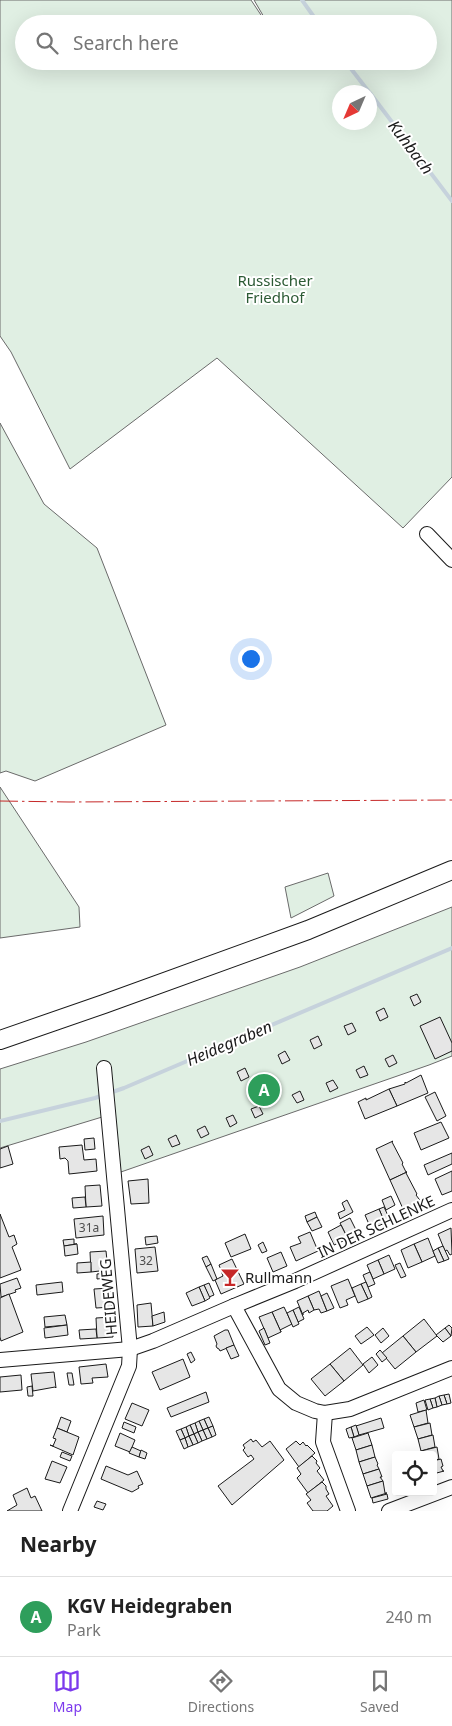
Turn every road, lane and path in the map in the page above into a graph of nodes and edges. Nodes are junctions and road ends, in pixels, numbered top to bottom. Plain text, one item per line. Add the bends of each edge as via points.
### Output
1 (427, 534) dead end
2 (452, 560) edge
3 (452, 870) edge
4 (0, 1040) edge
5 (104, 1068) dead end
6 (452, 1210) edge
7 (234, 1306) junction
8 (130, 1349) junction
9 (0, 1360) edge
10 (452, 1368) edge
11 (325, 1413) junction
12 (452, 1487) edge
13 (391, 1510) edge
14 (70, 1511) edge
15 (348, 1511) edge

1 - 2 street
3 - 4 main road via 308,930
5 - 8 street, HEIDEWEG
6 - 7 street, IN DER SCHLENKE
7 - 8 street, IN DER SCHLENKE
7 - 11 street via 279,1389 305,1408
8 - 9 street, IN DER SCHLENKE
8 - 14 street, HEIDEWEG via 129,1366
10 - 11 street via 350,1409
11 - 15 street via 323,1442
12 - 13 street

